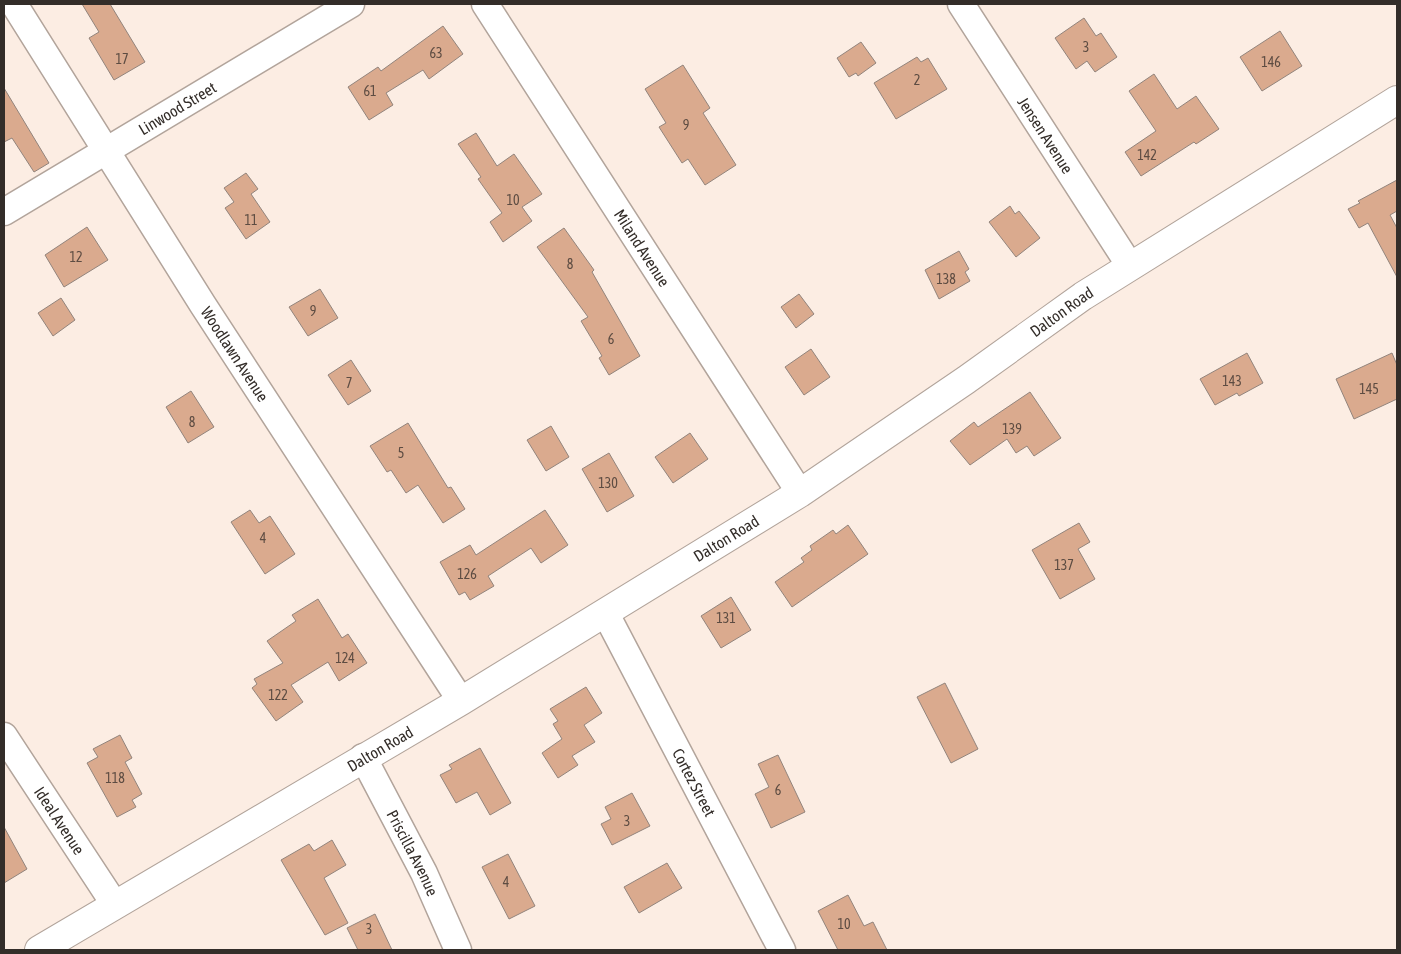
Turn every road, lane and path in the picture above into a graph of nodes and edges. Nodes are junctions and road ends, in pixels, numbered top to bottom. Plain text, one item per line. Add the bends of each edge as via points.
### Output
1 (14, 4) edge
2 (351, 4) edge
3 (485, 4) edge
4 (961, 4) edge
5 (1397, 100) edge
6 (106, 150) junction
7 (4, 212) edge
8 (1130, 266) junction
9 (800, 493) junction
10 (606, 614) junction
11 (461, 701) junction
12 (4, 736) edge
13 (364, 757) junction
14 (115, 905) junction
15 (39, 950) edge
16 (458, 950) edge
17 (782, 950) edge

1 - 6 street, Woodlawn Avenue
2 - 6 street, Linwood Street
3 - 9 street, Miland Avenue
4 - 8 street, Jensen Avenue
5 - 8 street, Dalton Road
6 - 7 street, Linwood Street
6 - 11 street, Woodlawn Avenue
8 - 9 street, Dalton Road
9 - 10 street, Dalton Road
10 - 11 street, Dalton Road
10 - 17 street, Cortez Street
11 - 13 street, Dalton Road
12 - 14 street, Ideal Avenue
13 - 14 street, Dalton Road
13 - 16 street, Priscilla Avenue via 424,873
14 - 15 street, Dalton Road

